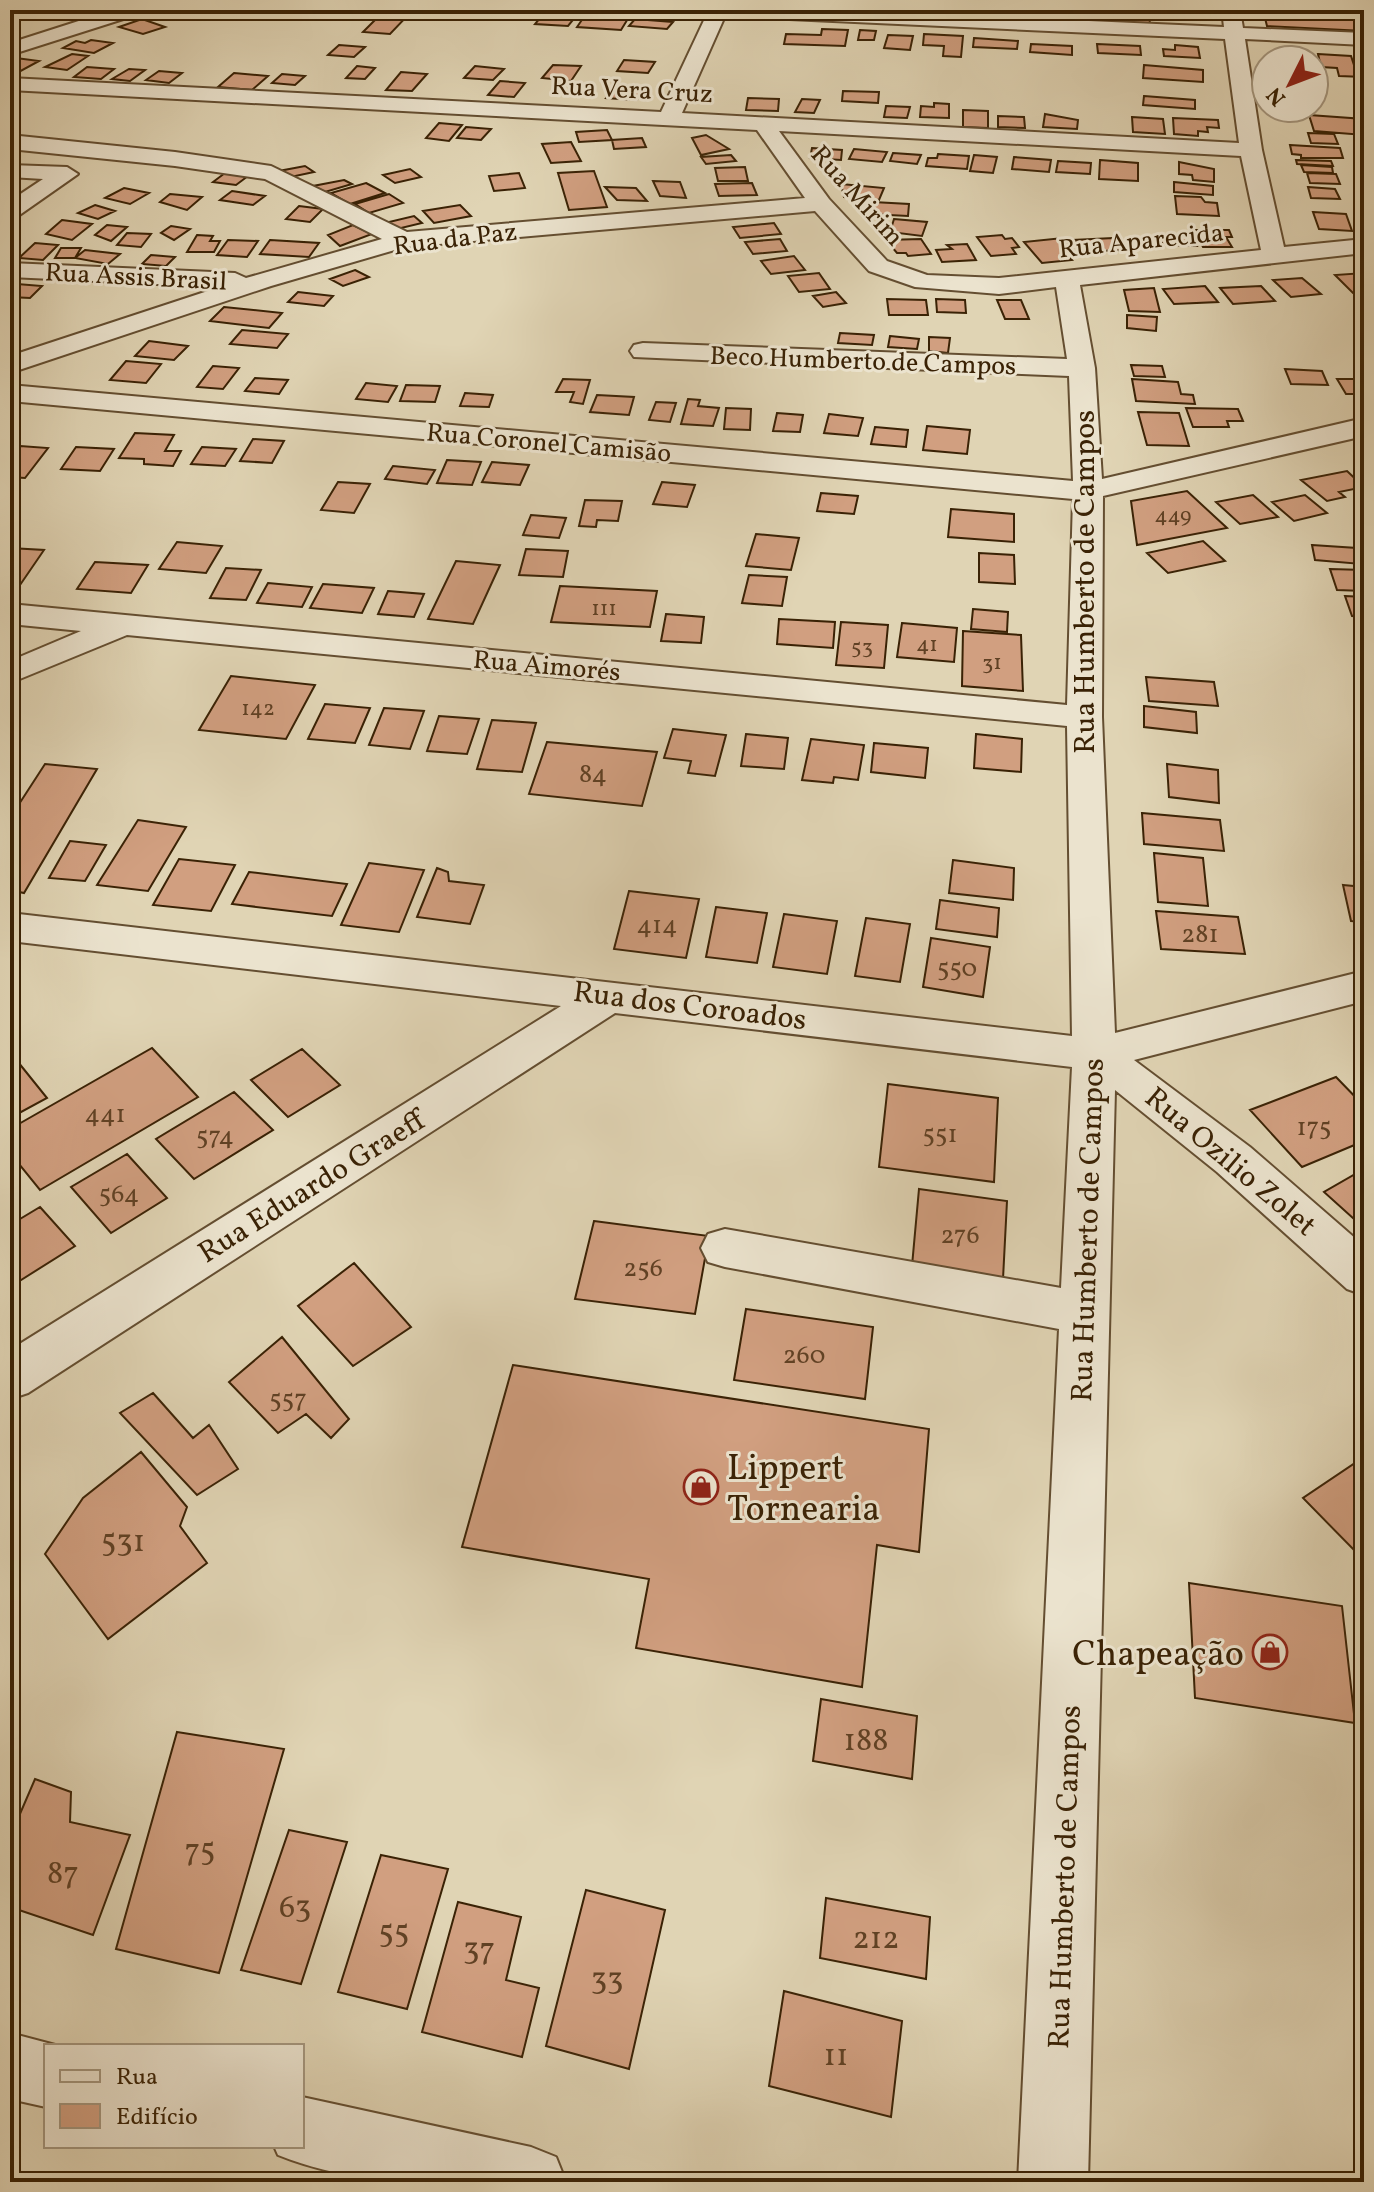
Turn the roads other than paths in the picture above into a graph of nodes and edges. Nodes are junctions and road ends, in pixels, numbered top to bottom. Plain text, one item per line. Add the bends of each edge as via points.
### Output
1 (132, 10) edge
2 (716, 10) edge
3 (1231, 10) edge
4 (1236, 33) junction
5 (1364, 39) edge
6 (10, 49) edge
7 (10, 84) edge
8 (669, 118) junction
9 (764, 125) junction
10 (10, 142) edge
11 (1251, 150) junction
12 (10, 171) edge
13 (821, 204) junction
14 (10, 211) edge
15 (403, 240) junction
16 (1364, 246) edge
17 (1274, 256) junction
18 (10, 270) edge
19 (1067, 279) junction
20 (262, 281) junction
21 (924, 282) joint
22 (643, 351) dead end
23 (10, 365) edge
24 (1082, 368) junction
25 (10, 393) edge
26 (1364, 427) edge
27 (1088, 491) junction
28 (10, 614) edge
29 (122, 625) junction
30 (10, 673) edge
31 (1084, 717) junction
32 (10, 927) edge
33 (1364, 986) edge
34 (611, 995) junction
35 (1094, 1054) junction
36 (725, 1248) dead end
37 (1364, 1275) edge
38 (1084, 1313) junction
39 (10, 1377) edge
40 (10, 2066) edge
41 (44, 2074) edge
42 (304, 2131) edge
43 (531, 2182) edge
44 (1053, 2182) edge

1 - 6 street
2 - 4 street
2 - 8 street
3 - 4 street
4 - 5 street
4 - 11 street
7 - 8 street, Rua Vera Cruz
8 - 9 street, Rua Vera Cruz
9 - 11 street, Rua Vera Cruz
9 - 13 street, Rua Mirim
10 - 15 street via 271,173
11 - 17 street
12 - 14 street via 67,174
13 - 15 street, Rua da Paz
13 - 21 street, Rua Mirim via 878,266
15 - 20 street, Rua da Paz
16 - 17 street, Rua Aparecida
17 - 19 street, Rua Aparecida
18 - 20 street, Rua Assis Brasil
19 - 21 street, Rua Aparecida via 999,286
19 - 24 street, Rua Humberto de Campos
20 - 23 street, Rua da Paz
22 - 24 street, Beco Humberto de Campos
24 - 27 street, Rua Humberto de Campos
25 - 27 street, Rua Coronel Camisão
26 - 27 street, Rua Coronel Camisão
27 - 31 street, Rua Humberto de Campos
28 - 29 street, Rua Aimorés
29 - 30 street
29 - 31 street, Rua Aimorés
31 - 35 street, Rua Humberto de Campos
32 - 34 street, Rua dos Coroados
33 - 35 street, Rua dos Coroados
34 - 35 street, Rua dos Coroados
34 - 39 street, Rua Eduardo Graeff
35 - 37 street, Rua Ozilio Zolet via 1229,1152
35 - 38 street, Rua Humberto de Campos
36 - 38 street
38 - 44 street, Rua Humberto de Campos
40 - 41 street
42 - 43 street

